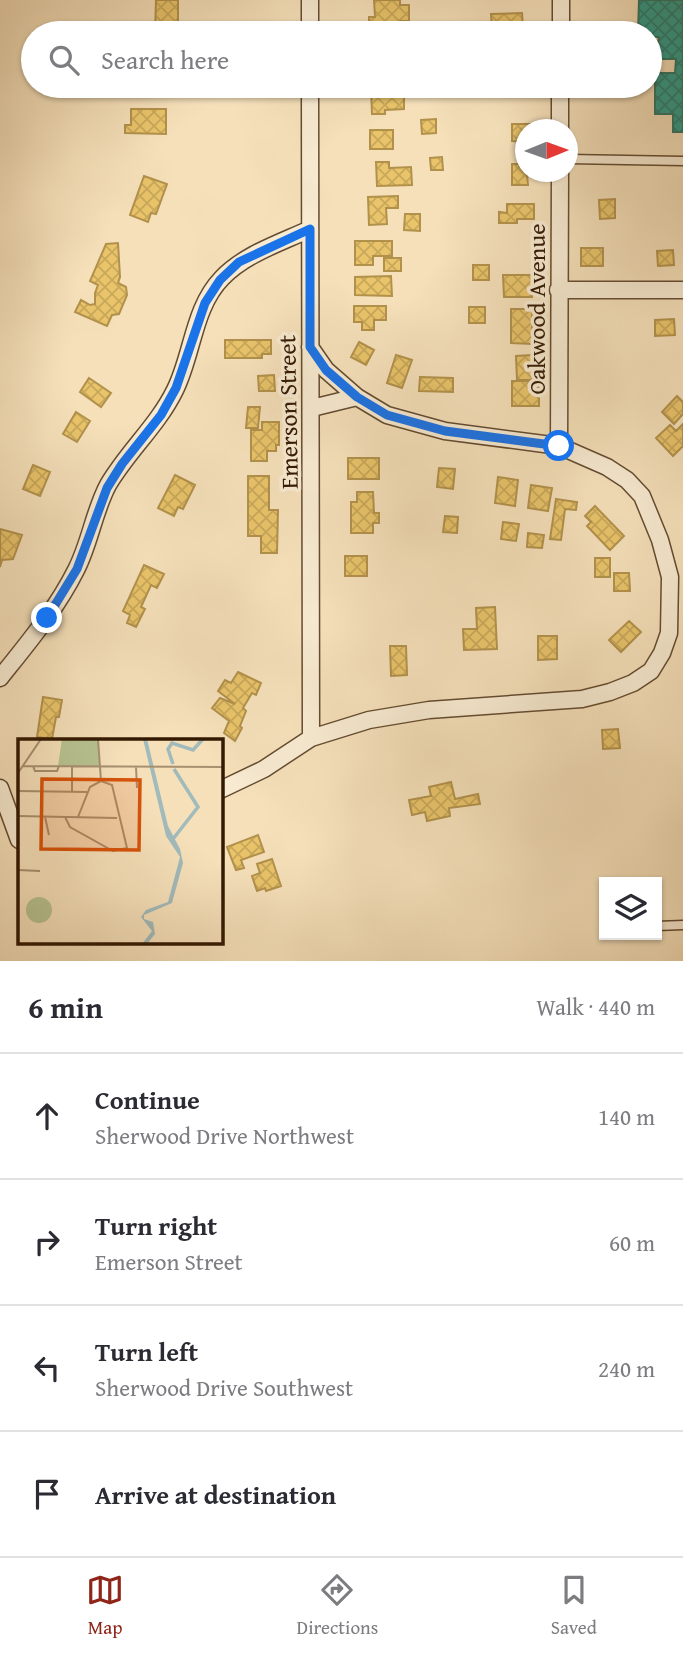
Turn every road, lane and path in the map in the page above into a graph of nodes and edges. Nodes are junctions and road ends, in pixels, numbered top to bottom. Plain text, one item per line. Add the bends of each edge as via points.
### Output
1 (310, 0) edge
2 (561, 0) edge
3 (308, 21) edge
4 (561, 21) edge
5 (310, 98) edge
6 (560, 98) edge
7 (560, 119) edge
8 (578, 159) edge
9 (683, 161) edge
10 (560, 182) edge
11 (310, 229) junction
12 (558, 290) junction
13 (683, 290) edge
14 (310, 347) junction
15 (357, 397) junction
16 (312, 408) junction
17 (559, 446) junction
18 (677, 577) edge
19 (0, 678) edge
20 (311, 738) junction
21 (0, 788) edge
22 (222, 789) edge
23 (18, 837) edge
24 (683, 925) edge
25 (662, 926) edge

1 - 3 street
2 - 4 street
5 - 11 street, Emerson Street
6 - 7 street
8 - 9 lane
10 - 12 street, Oakwood Avenue
11 - 14 street, Emerson Street
11 - 19 street via 239,262 220,280 205,303 176,388 107,488 77,569 47,618
12 - 13 street
12 - 17 street, Oakwood Avenue
14 - 15 street via 326,370
14 - 16 street, Emerson Street
15 - 16 street
15 - 17 street via 387,415 445,431
16 - 20 street, Emerson Street
17 - 18 street via 607,467 642,496
18 - 20 street via 662,653 651,671 633,683 582,699 400,713
20 - 22 street via 264,769
21 - 23 street
24 - 25 lane

